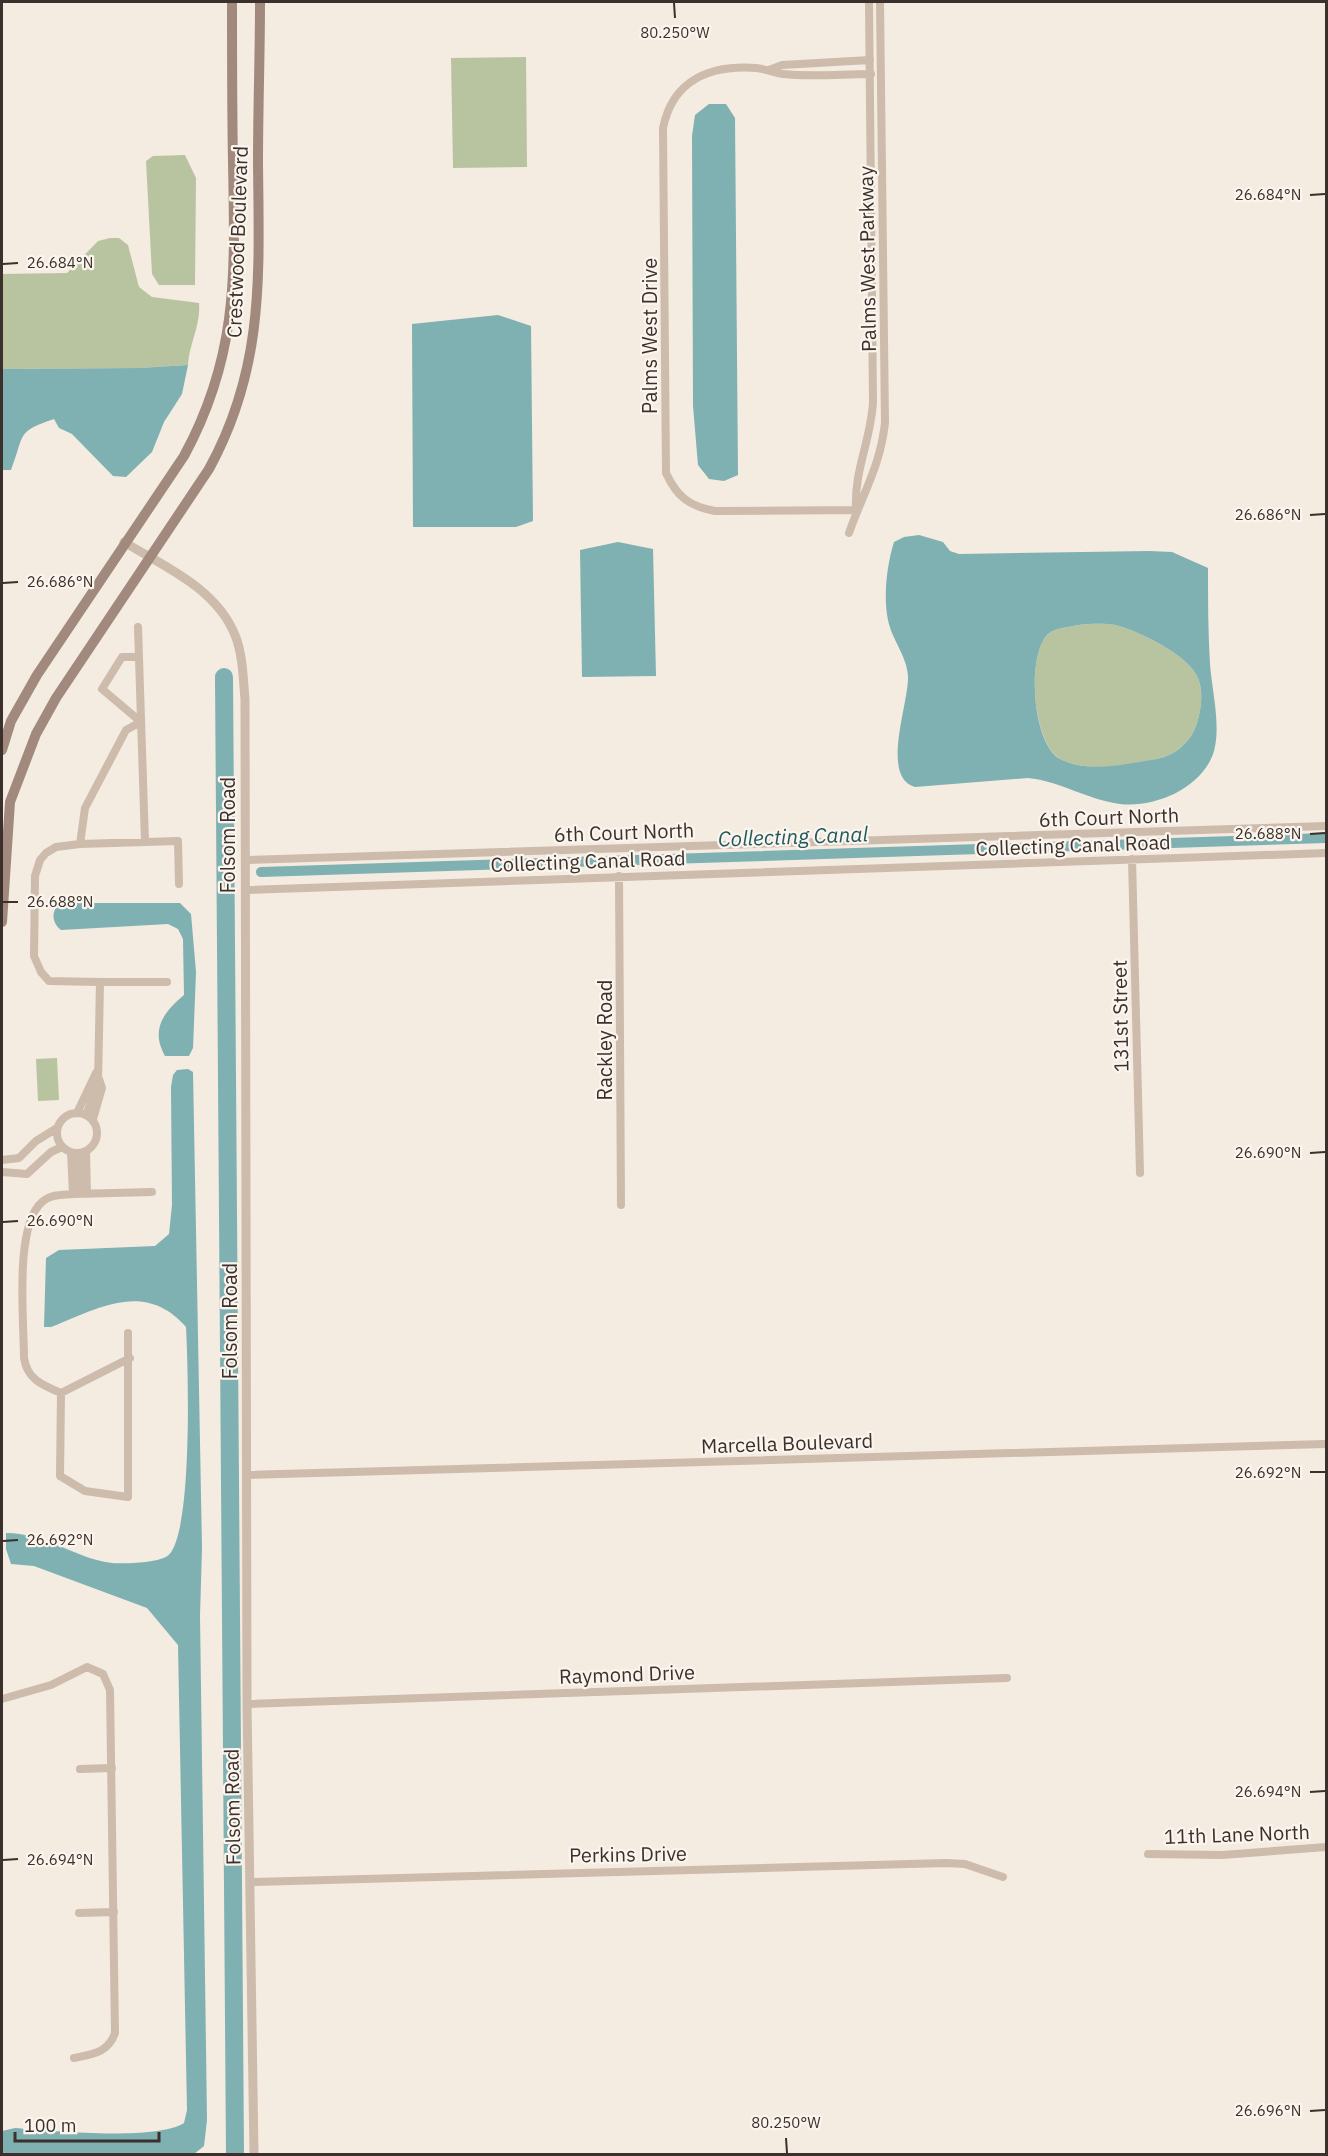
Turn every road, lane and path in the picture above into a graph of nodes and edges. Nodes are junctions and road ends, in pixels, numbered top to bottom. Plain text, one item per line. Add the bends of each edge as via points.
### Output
1 (232, 2) edge
2 (260, 2) edge
3 (869, 2) edge
4 (880, 2) edge
5 (870, 60) junction
6 (769, 70) junction
7 (871, 74) junction
8 (856, 510) junction
9 (849, 533) dead end
10 (124, 542) junction
11 (150, 558) junction
12 (138, 627) dead end
13 (139, 657) junction
14 (141, 722) junction
15 (2, 750) edge
16 (6, 802) edge
17 (5, 819) edge
18 (1326, 826) edge
19 (145, 843) junction
20 (80, 844) junction
21 (1326, 853) edge
22 (1132, 859) junction
23 (245, 860) junction
24 (619, 876) junction
25 (179, 884) dead end
26 (246, 890) junction
27 (2, 922) edge
28 (100, 982) junction
29 (167, 982) dead end
30 (97, 1072) junction
31 (77, 1113) junction
32 (89, 1117) junction
33 (57, 1128) junction
34 (62, 1147) junction
35 (78, 1153) junction
36 (2, 1160) edge
37 (2, 1173) edge
38 (1140, 1173) dead end
39 (152, 1192) dead end
40 (81, 1194) junction
41 (621, 1204) dead end
42 (128, 1333) dead end
43 (130, 1358) junction
44 (61, 1393) junction
45 (1326, 1444) edge
46 (248, 1476) junction
47 (1008, 1678) dead end
48 (2, 1699) edge
49 (247, 1704) junction
50 (112, 1768) junction
51 (80, 1769) dead end
52 (1326, 1847) edge
53 (1148, 1854) dead end
54 (1003, 1877) dead end
55 (251, 1882) junction
56 (114, 1912) junction
57 (79, 1913) dead end
58 (74, 2058) dead end
59 (254, 2154) edge

1 - 10 main road, Crestwood Boulevard via 234,293 223,359 199,428 184,456
2 - 11 main road, Crestwood Boulevard via 257,298 248,372 224,441
3 - 5 street, Palms West Parkway
4 - 8 street, Palms West Parkway via 885,423 883,444 869,489
5 - 6 street, Palms West Drive via 782,64
5 - 7 street, Palms West Parkway
6 - 7 street, Palms West Drive via 782,74
6 - 8 street, Palms West Drive via 726,69 704,75 685,86 666,112 666,473 674,490 698,508
7 - 8 street, Palms West Parkway via 873,402 872,426 855,486
8 - 9 street, Palms West Parkway
10 - 11 street, Folsom Road
10 - 15 main road, Crestwood Boulevard via 37,675 11,722
11 - 16 main road, Crestwood Boulevard via 56,698
11 - 23 street, Folsom Road via 206,594 235,635 245,699
12 - 13 street
13 - 14 street
13 - 14 street via 122,657 102,689
14 - 19 street
14 - 20 street via 126,730 85,808
16 - 17 main road, Crestwood Boulevard
17 - 27 main road, Crestwood Boulevard
18 - 23 street, 6th Court North
19 - 20 street
19 - 25 street via 178,841
20 - 28 street via 56,847 40,860 35,876 34,956 49,981
21 - 22 street, Collecting Canal Road
22 - 24 street, Collecting Canal Road
22 - 38 street, 131st Street
23 - 26 street, Folsom Road
24 - 26 street, Collecting Canal Road
24 - 41 street, Rackley Road
26 - 46 street, Folsom Road
28 - 29 street
28 - 30 street
30 - 31 street
30 - 32 street via 98,1084
31 - 32 street
31 - 33 street via 64,1117
32 - 35 street via 98,1131 97,1138
33 - 34 street
33 - 36 street via 19,1158
34 - 35 street
34 - 37 street via 27,1174
35 - 40 street
35 - 40 street
39 - 40 street
40 - 44 street via 54,1195 41,1203 31,1216 24,1250 26,1371 40,1385
42 - 43 street
43 - 44 street
43 - 44 street via 128,1497 84,1491 60,1476
45 - 46 street, Marcella Boulevard
46 - 49 street, Folsom Road
47 - 49 street, Raymond Drive
48 - 50 street via 51,1685 87,1667 103,1674 110,1690
49 - 55 street, Folsom Road
50 - 51 street
50 - 56 street
52 - 53 street, 11th Lane North via 1222,1855
54 - 55 street, Perkins Drive via 965,1864 946,1863
55 - 59 street, Folsom Road
56 - 57 street
56 - 58 street via 115,2033 112,2043 101,2052

